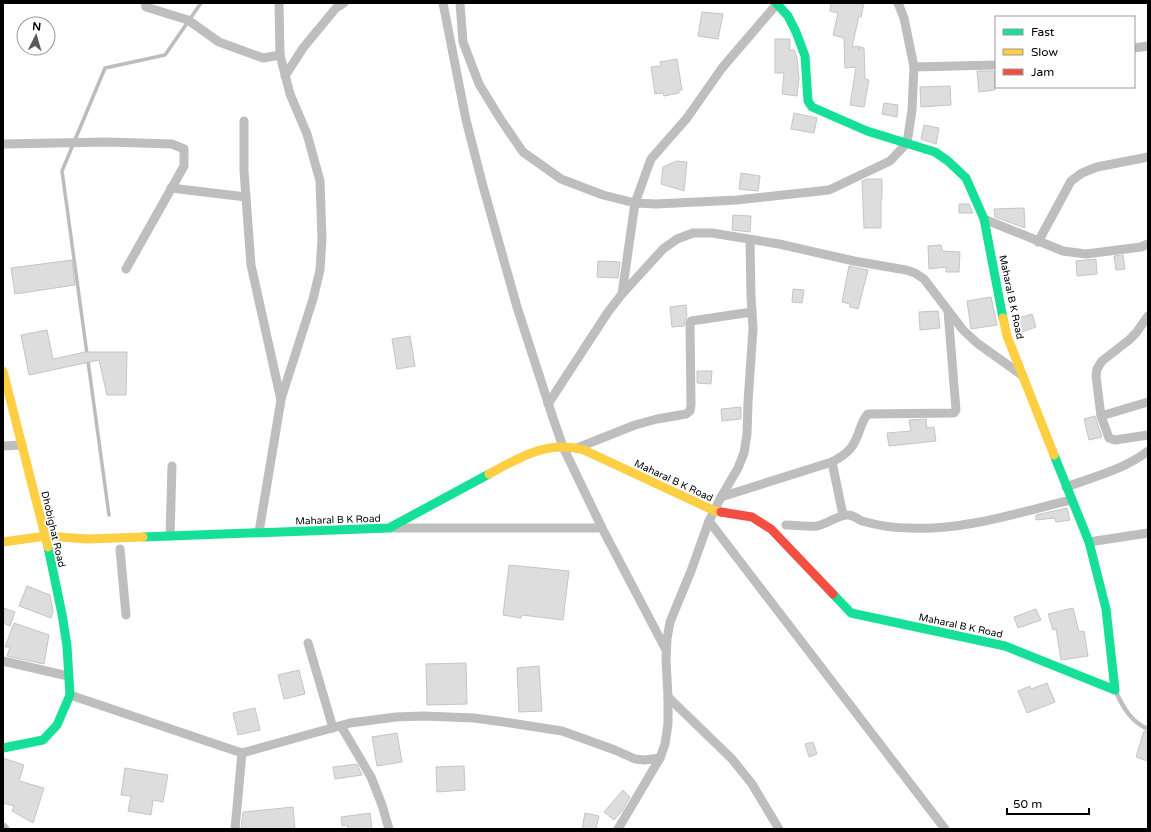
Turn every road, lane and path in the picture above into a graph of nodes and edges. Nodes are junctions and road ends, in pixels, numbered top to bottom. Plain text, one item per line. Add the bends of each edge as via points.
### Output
1 (145, 3) edge
2 (279, 3) edge
3 (344, 3) edge
4 (443, 3) edge
5 (460, 3) edge
6 (898, 3) edge
7 (776, 4) edge
8 (1148, 46) edge
9 (1135, 48) edge
10 (280, 55) junction
11 (995, 65) edge
12 (914, 67) junction
13 (285, 76) junction
14 (244, 121) dead end
15 (908, 143) junction
16 (3, 144) edge
17 (1148, 157) edge
18 (171, 188) junction
19 (246, 196) junction
20 (635, 203) junction
21 (984, 219) junction
22 (750, 240) junction
23 (1038, 242) junction
24 (1148, 244) edge
25 (126, 269) dead end
26 (622, 294) junction
27 (948, 310) junction
28 (752, 312) junction
29 (1148, 316) edge
30 (3, 371) edge
31 (1023, 376) junction
32 (281, 400) junction
33 (1148, 402) edge
34 (548, 404) junction
35 (1101, 416) junction
36 (1148, 435) edge
37 (22, 445) junction
38 (3, 446) edge
39 (563, 447) junction
40 (576, 448) junction
41 (1148, 451) edge
42 (832, 462) junction
43 (172, 466) dead end
44 (1066, 487) junction
45 (721, 497) junction
46 (1072, 500) junction
47 (715, 510) junction
48 (843, 515) junction
49 (709, 521) junction
50 (786, 525) dead end
51 (389, 528) junction
52 (602, 528) junction
53 (259, 532) junction
54 (1148, 533) edge
55 (46, 536) junction
56 (170, 536) junction
57 (3, 542) edge
58 (1089, 542) junction
59 (120, 549) dead end
60 (126, 616) dead end
61 (308, 643) dead end
62 (666, 650) junction
63 (3, 661) edge
64 (68, 676) junction
65 (1115, 690) junction
66 (70, 695) junction
67 (668, 697) junction
68 (337, 727) junction
69 (1148, 729) edge
70 (3, 748) edge
71 (242, 753) junction
72 (660, 758) junction
73 (235, 829) edge
74 (389, 829) edge
75 (618, 829) edge
76 (779, 829) edge
77 (945, 829) edge

1 - 10 street via 146,7 191,22 219,42 263,58
2 - 10 street
3 - 13 street via 336,8 303,48
4 - 34 street via 466,120 483,186
5 - 20 street via 463,42 480,84 523,152 560,179
6 - 12 street via 904,18
7 - 15 street, Maharal B K Road via 788,16 805,56 808,101 812,108 867,131
7 - 20 street via 722,68 688,118 651,159
8 - 9 street
10 - 13 street
11 - 12 street
12 - 15 street
13 - 32 street via 307,134 320,181 322,239 320,270 313,299
14 - 19 street
15 - 20 street via 890,161 829,190 737,200
15 - 21 street, Maharal B K Road via 935,152 966,178
16 - 18 street via 172,144 184,149 184,166
17 - 23 street via 1098,167 1082,173 1071,181
18 - 19 street
18 - 25 street
19 - 32 street via 251,265
20 - 26 street
21 - 23 street
21 - 31 street, Maharal B K Road via 1007,336
22 - 26 street via 693,233 677,239 663,249
22 - 27 street via 915,273 924,279
22 - 28 street
23 - 24 street via 1063,251 1086,254
26 - 34 street
27 - 31 street via 977,343
27 - 42 street via 955,412 868,414 864,418 855,443 845,455
28 - 40 street via 690,322 690,411 635,426
28 - 45 street via 744,453
29 - 35 street via 1136,333 1102,361 1097,369
30 - 37 street, Dhobighat Road
31 - 44 street, Maharal B K Road
32 - 53 street
33 - 35 street
34 - 39 street
35 - 36 street via 1112,440
37 - 38 street
37 - 55 street, Dhobighat Road
39 - 40 street, Maharal B K Road
39 - 51 street, Maharal B K Road via 550,447 522,456
39 - 52 street
40 - 47 street, Maharal B K Road
41 - 44 street via 1115,469
42 - 45 street
42 - 48 street
43 - 56 street
44 - 46 street, Maharal B K Road
45 - 47 street
46 - 48 street via 986,520 925,528 868,522 852,515
46 - 58 street, Maharal B K Road
47 - 49 street
47 - 65 street, Maharal B K Road via 752,517 771,529 851,613 1006,646
48 - 50 street via 818,525
49 - 62 street via 670,622
49 - 77 street
51 - 52 street
51 - 53 street, Maharal B K Road
52 - 62 street
53 - 56 street, Maharal B K Road
54 - 58 street
55 - 56 street, Maharal B K Road via 88,539
55 - 57 street, Maharal B K Road
55 - 64 street, Dhobighat Road via 62,614
58 - 65 street, Maharal B K Road via 1106,609
59 - 60 street
61 - 68 street
62 - 67 street
63 - 64 street
64 - 66 street, Dhobighat Road
65 - 69 lane via 1133,720
66 - 70 street via 57,725 43,740
66 - 71 street
67 - 72 street via 668,724
67 - 76 street via 732,759 752,784
68 - 71 street
68 - 72 street via 396,717 474,718 562,731 635,759
68 - 74 street via 371,777
71 - 73 street
72 - 75 street

